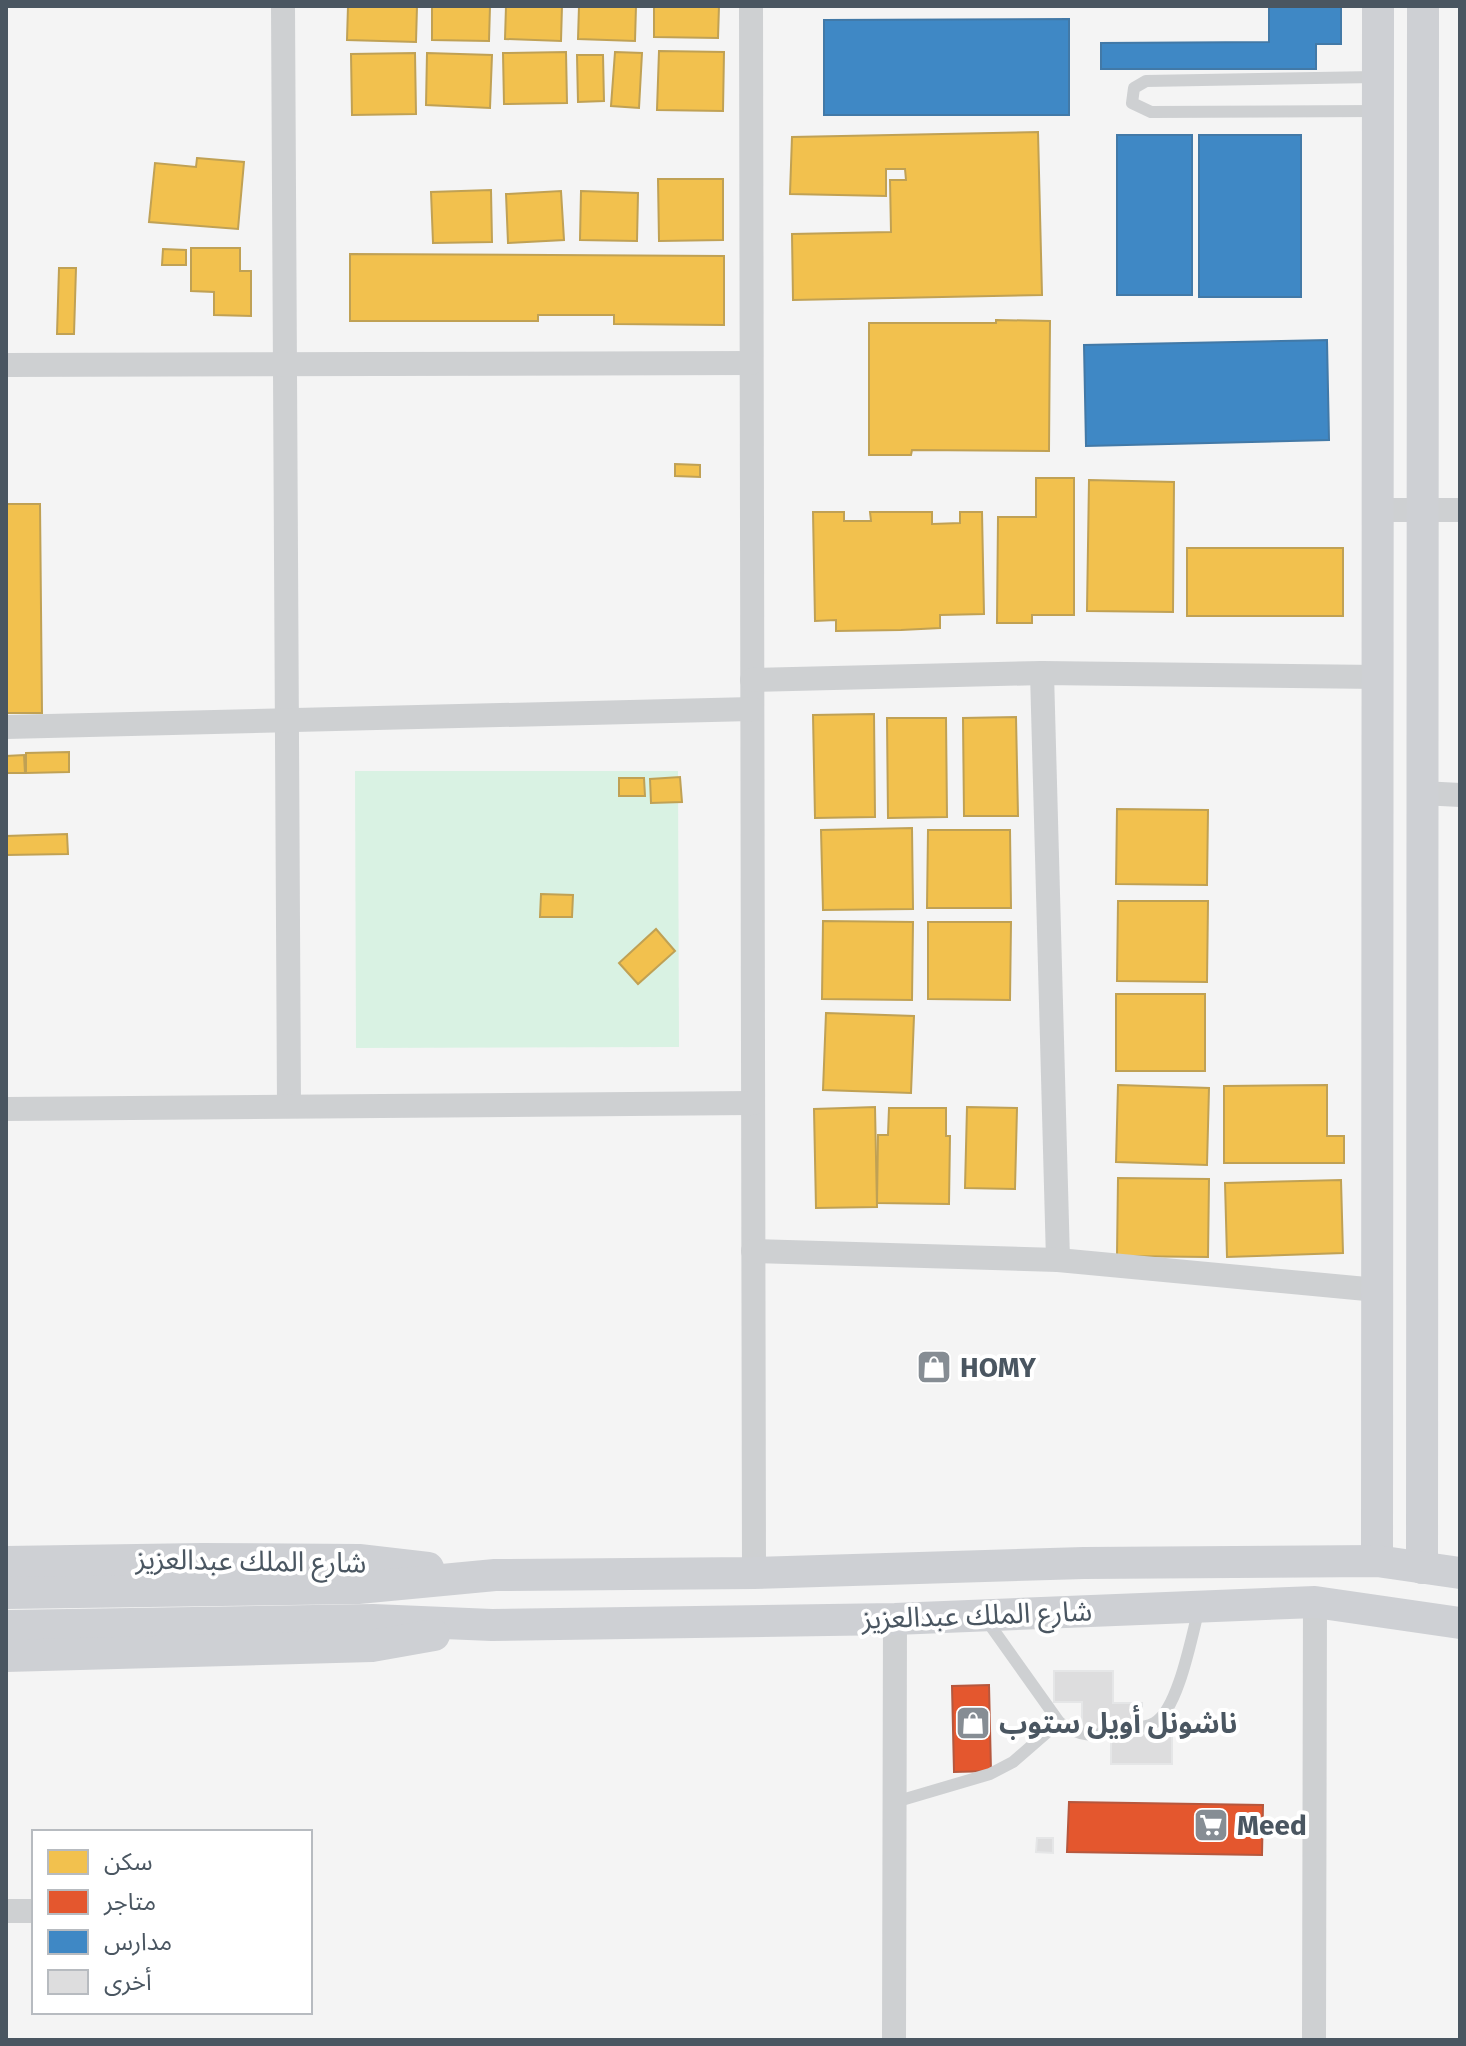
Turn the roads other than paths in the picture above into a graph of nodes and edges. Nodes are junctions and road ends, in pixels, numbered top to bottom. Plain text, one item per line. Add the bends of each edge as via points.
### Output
1 (283, 6) edge
2 (751, 6) edge
3 (1378, 6) edge
4 (1423, 6) edge
5 (1379, 77) junction
6 (1378, 111) junction
7 (751, 363) junction
8 (285, 364) junction
9 (6, 365) edge
10 (1379, 510) junction
11 (1423, 510) junction
12 (1460, 510) edge
13 (1042, 673) junction
14 (1379, 677) junction
15 (752, 680) junction
16 (752, 709) junction
17 (287, 720) junction
18 (6, 727) edge
19 (1422, 793) junction
20 (1460, 795) edge
21 (753, 1103) junction
22 (289, 1106) junction
23 (6, 1109) edge
24 (753, 1251) junction
25 (1058, 1260) junction
26 (1377, 1290) junction
27 (1377, 1561) junction
28 (6, 1562) edge
29 (1422, 1568) junction
30 (754, 1573) junction
31 (1460, 1573) edge
32 (495, 1575) junction
33 (6, 1593) edge
34 (1315, 1602) junction
35 (1199, 1607) junction
36 (983, 1615) junction
37 (895, 1619) junction
38 (1460, 1623) edge
39 (492, 1625) junction
40 (6, 1626) edge
41 (6, 1656) edge
42 (1059, 1722) junction
43 (895, 1802) junction
44 (6, 1911) edge
45 (32, 1911) edge
46 (894, 2040) edge
47 (1314, 2040) edge

1 - 8 street
2 - 7 street
3 - 5 street
4 - 11 street
5 - 6 street
5 - 6 lane via 1146,81 1134,88 1132,103 1151,112
6 - 10 street
7 - 8 street
7 - 15 street
8 - 9 street
8 - 17 street
10 - 11 street
10 - 14 street
11 - 12 street
11 - 19 street
13 - 14 street
13 - 15 street
13 - 25 street
14 - 26 street
15 - 16 street
16 - 17 street
16 - 21 street
17 - 18 street
17 - 22 street
19 - 20 street
19 - 29 street
21 - 22 street
21 - 24 street
22 - 23 street
24 - 25 street
24 - 30 street
25 - 26 street
26 - 27 street
27 - 29 street, شارع الملك عبدالعزيز
27 - 30 street, شارع الملك عبدالعزيز
28 - 32 street, شارع الملك عبدالعزيز via 359,1560
29 - 31 street, شارع الملك عبدالعزيز
30 - 32 street, شارع الملك عبدالعزيز
32 - 33 street, شارع الملك عبدالعزيز via 358,1588
34 - 35 street, شارع الملك عبدالعزيز
34 - 38 street, شارع الملك عبدالعزيز
34 - 47 street
35 - 36 street, شارع الملك عبدالعزيز
35 - 42 lane via 1176,1692 1155,1723 1090,1736
36 - 37 street, شارع الملك عبدالعزيز
36 - 42 lane
37 - 39 street, شارع الملك عبدالعزيز
37 - 43 street
39 - 40 street, شارع الملك عبدالعزيز via 373,1620
39 - 41 street, شارع الملك عبدالعزيز via 372,1646
42 - 43 lane via 1013,1762 990,1774
43 - 46 street
44 - 45 street

